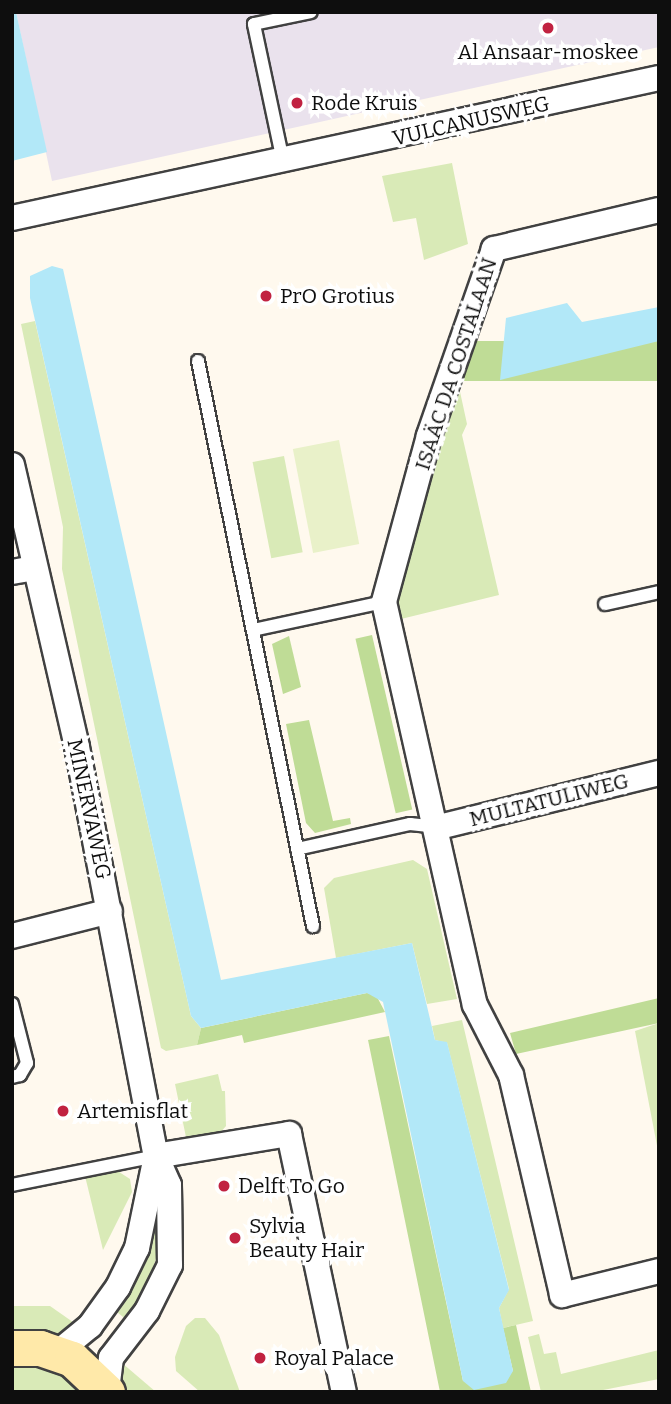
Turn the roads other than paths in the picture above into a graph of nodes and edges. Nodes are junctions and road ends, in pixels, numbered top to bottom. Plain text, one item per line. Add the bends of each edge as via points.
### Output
1 (311, 12) edge
2 (659, 78) edge
3 (283, 161) junction
4 (659, 210) edge
5 (12, 218) edge
6 (198, 361) dead end
7 (12, 465) edge
8 (23, 570) edge
9 (659, 592) edge
10 (384, 602) junction
11 (605, 604) dead end
12 (253, 631) junction
13 (659, 773) edge
14 (439, 827) junction
15 (298, 849) junction
16 (110, 911) junction
17 (313, 926) dead end
18 (12, 936) edge
19 (12, 1004) edge
20 (12, 1077) edge
21 (156, 1156) junction
22 (12, 1185) edge
23 (659, 1271) edge
24 (12, 1349) edge
25 (57, 1353) junction
26 (107, 1392) edge
27 (344, 1392) edge

1 - 3 lane via 254,24
2 - 3 street, VULCANUSWEG
3 - 5 street, VULCANUSWEG
4 - 10 street, ISAÄC DA COSTALAAN via 494,249 429,436
6 - 12 lane
7 - 8 street, MINERVAWEG
8 - 16 street, MINERVAWEG
9 - 11 lane
10 - 12 lane
10 - 14 street, ISAÄC DA COSTALAAN
12 - 15 lane
13 - 14 street, MULTATULIWEG
14 - 15 lane via 410,824
14 - 23 street, ISAÄC DA COSTALAAN via 475,1005 511,1074 562,1294
15 - 17 lane
16 - 18 street
16 - 21 street, MINERVAWEG
19 - 20 lane via 27,1063 20,1075
21 - 22 lane
21 - 25 street, MINERVAWEG via 137,1248 118,1287 90,1326
21 - 26 street, MINERVAWEG via 169,1185 170,1265 147,1311 111,1359 105,1376
21 - 27 street via 289,1134
24 - 25 street
25 - 26 street via 85,1368

